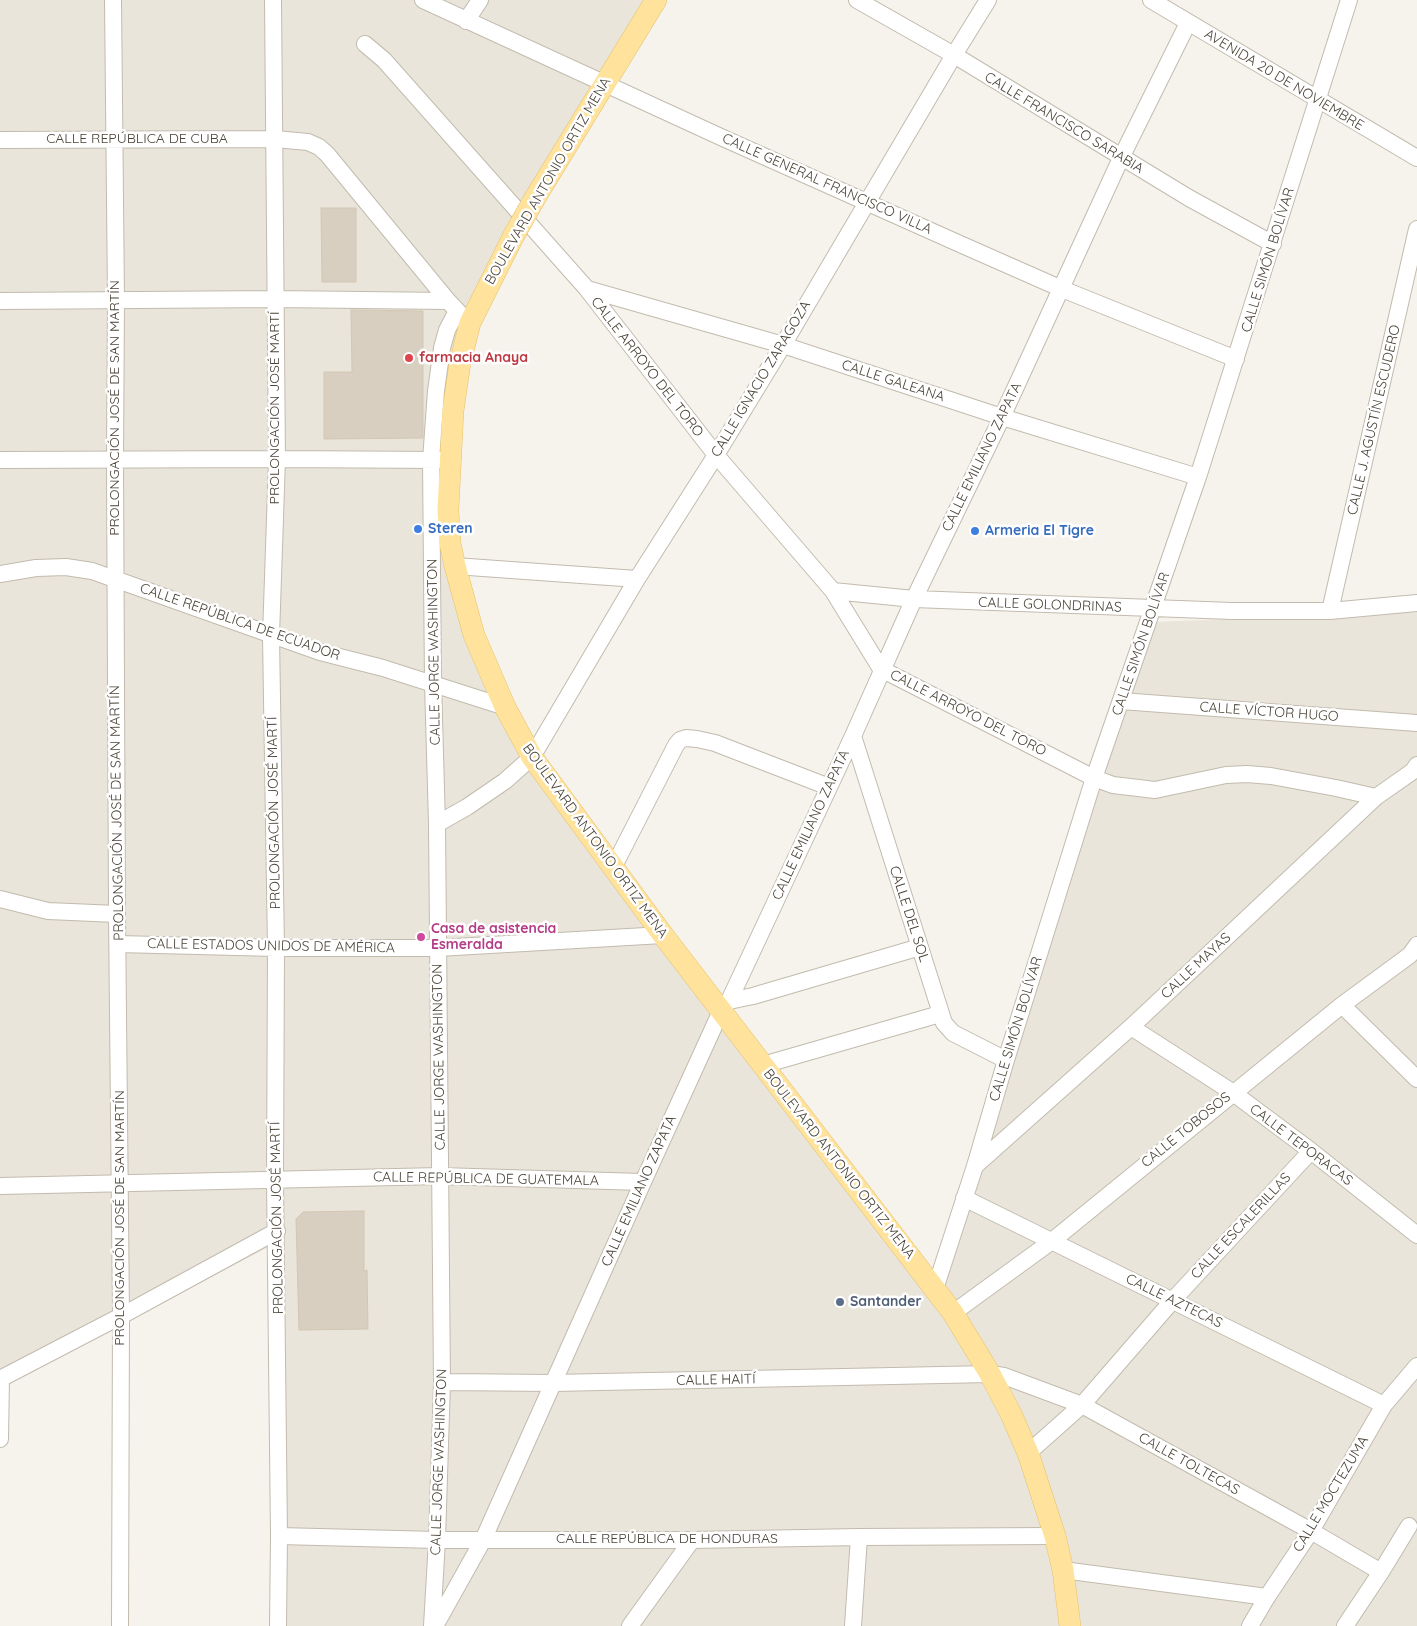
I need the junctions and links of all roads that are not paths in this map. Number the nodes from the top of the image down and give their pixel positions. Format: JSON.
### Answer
{"nodes":[{"id":1,"x":113,"y":0,"type":"edge"},
{"id":2,"x":273,"y":0,"type":"edge"},
{"id":3,"x":423,"y":0,"type":"edge"},
{"id":4,"x":480,"y":0,"type":"edge"},
{"id":5,"x":656,"y":0,"type":"edge"},
{"id":6,"x":857,"y":0,"type":"edge"},
{"id":7,"x":988,"y":0,"type":"edge"},
{"id":8,"x":1151,"y":0,"type":"edge"},
{"id":9,"x":1349,"y":0,"type":"edge"},
{"id":10,"x":466,"y":21,"type":"junction"},
{"id":11,"x":1188,"y":23,"type":"junction"},
{"id":12,"x":365,"y":44,"type":"dead end"},
{"id":13,"x":954,"y":56,"type":"junction"},
{"id":14,"x":603,"y":84,"type":"junction"},
{"id":15,"x":1317,"y":99,"type":"junction"},
{"id":16,"x":275,"y":138,"type":"junction"},
{"id":17,"x":0,"y":140,"type":"edge"},
{"id":18,"x":114,"y":140,"type":"junction"},
{"id":19,"x":1121,"y":158,"type":"junction"},
{"id":20,"x":1417,"y":158,"type":"edge"},
{"id":21,"x":867,"y":201,"type":"junction"},
{"id":22,"x":1417,"y":229,"type":"edge"},
{"id":23,"x":1273,"y":244,"type":"junction"},
{"id":24,"x":587,"y":288,"type":"junction"},
{"id":25,"x":1062,"y":288,"type":"junction"},
{"id":26,"x":116,"y":299,"type":"junction"},
{"id":27,"x":275,"y":299,"type":"junction"},
{"id":28,"x":0,"y":301,"type":"edge"},
{"id":29,"x":458,"y":312,"type":"junction"},
{"id":30,"x":783,"y":345,"type":"junction"},
{"id":31,"x":1236,"y":359,"type":"junction"},
{"id":32,"x":1002,"y":417,"type":"junction"},
{"id":33,"x":716,"y":455,"type":"junction"},
{"id":34,"x":277,"y":458,"type":"junction"},
{"id":35,"x":0,"y":460,"type":"edge"},
{"id":36,"x":115,"y":460,"type":"junction"},
{"id":37,"x":440,"y":460,"type":"junction"},
{"id":38,"x":1198,"y":477,"type":"junction"},
{"id":39,"x":454,"y":566,"type":"junction"},
{"id":40,"x":0,"y":574,"type":"edge"},
{"id":41,"x":637,"y":579,"type":"junction"},
{"id":42,"x":116,"y":580,"type":"junction"},
{"id":43,"x":834,"y":591,"type":"junction"},
{"id":44,"x":914,"y":599,"type":"junction"},
{"id":45,"x":1417,"y":603,"type":"edge"},
{"id":46,"x":1153,"y":609,"type":"junction"},
{"id":47,"x":1330,"y":611,"type":"junction"},
{"id":48,"x":272,"y":636,"type":"junction"},
{"id":49,"x":881,"y":669,"type":"junction"},
{"id":50,"x":434,"y":683,"type":"junction"},
{"id":51,"x":1121,"y":701,"type":"junction"},
{"id":52,"x":505,"y":707,"type":"junction"},
{"id":53,"x":1417,"y":723,"type":"edge"},
{"id":54,"x":853,"y":736,"type":"junction"},
{"id":55,"x":532,"y":757,"type":"junction"},
{"id":56,"x":1416,"y":774,"type":"edge"},
{"id":57,"x":1094,"y":778,"type":"junction"},
{"id":58,"x":829,"y":787,"type":"junction"},
{"id":59,"x":1376,"y":797,"type":"junction"},
{"id":60,"x":438,"y":824,"type":"junction"},
{"id":61,"x":612,"y":868,"type":"junction"},
{"id":62,"x":0,"y":899,"type":"edge"},
{"id":63,"x":117,"y":914,"type":"junction"},
{"id":64,"x":663,"y":935,"type":"junction"},
{"id":65,"x":118,"y":944,"type":"junction"},
{"id":66,"x":920,"y":947,"type":"junction"},
{"id":67,"x":276,"y":948,"type":"junction"},
{"id":68,"x":438,"y":948,"type":"junction"},
{"id":69,"x":1415,"y":953,"type":"edge"},
{"id":70,"x":1342,"y":1005,"type":"junction"},
{"id":71,"x":725,"y":1006,"type":"junction"},
{"id":72,"x":940,"y":1014,"type":"junction"},
{"id":73,"x":1131,"y":1027,"type":"junction"},
{"id":74,"x":1006,"y":1060,"type":"junction"},
{"id":75,"x":763,"y":1065,"type":"junction"},
{"id":76,"x":1417,"y":1079,"type":"edge"},
{"id":77,"x":1232,"y":1092,"type":"junction"},
{"id":78,"x":1310,"y":1151,"type":"junction"},
{"id":79,"x":975,"y":1166,"type":"junction"},
{"id":80,"x":440,"y":1176,"type":"junction"},
{"id":81,"x":276,"y":1180,"type":"junction"},
{"id":82,"x":119,"y":1182,"type":"junction"},
{"id":83,"x":643,"y":1182,"type":"junction"},
{"id":84,"x":0,"y":1186,"type":"edge"},
{"id":85,"x":964,"y":1198,"type":"junction"},
{"id":86,"x":277,"y":1231,"type":"junction"},
{"id":87,"x":1417,"y":1235,"type":"edge"},
{"id":88,"x":1052,"y":1241,"type":"junction"},
{"id":89,"x":935,"y":1289,"type":"junction"},
{"id":90,"x":1173,"y":1300,"type":"junction"},
{"id":91,"x":953,"y":1313,"type":"junction"},
{"id":92,"x":121,"y":1316,"type":"junction"},
{"id":93,"x":1417,"y":1366,"type":"edge"},
{"id":94,"x":990,"y":1374,"type":"junction"},
{"id":95,"x":0,"y":1379,"type":"edge"},
{"id":96,"x":442,"y":1382,"type":"junction"},
{"id":97,"x":554,"y":1383,"type":"junction"},
{"id":98,"x":1082,"y":1405,"type":"junction"},
{"id":99,"x":1384,"y":1406,"type":"junction"},
{"id":100,"x":0,"y":1439,"type":"edge"},
{"id":101,"x":1028,"y":1453,"type":"junction"},
{"id":102,"x":1409,"y":1526,"type":"dead end"},
{"id":103,"x":1310,"y":1531,"type":"junction"},
{"id":104,"x":280,"y":1536,"type":"junction"},
{"id":105,"x":1055,"y":1536,"type":"junction"},
{"id":106,"x":859,"y":1537,"type":"junction"},
{"id":107,"x":437,"y":1540,"type":"junction"},
{"id":108,"x":483,"y":1540,"type":"junction"},
{"id":109,"x":692,"y":1540,"type":"junction"},
{"id":110,"x":1063,"y":1570,"type":"junction"},
{"id":111,"x":1381,"y":1572,"type":"junction"},
{"id":112,"x":1267,"y":1597,"type":"junction"},
{"id":113,"x":120,"y":1626,"type":"edge"},
{"id":114,"x":278,"y":1626,"type":"edge"},
{"id":115,"x":433,"y":1626,"type":"edge"},
{"id":116,"x":630,"y":1626,"type":"edge"},
{"id":117,"x":853,"y":1626,"type":"edge"},
{"id":118,"x":1070,"y":1626,"type":"edge"},
{"id":119,"x":1250,"y":1626,"type":"edge"},
{"id":120,"x":1345,"y":1626,"type":"edge"}],
"edges":[{"from":1,"to":18,"type":"street","name":"PROLONGACIÓN JOSÉ DE SAN MARTÍN"},
{"from":2,"to":16,"type":"street","name":"PROLONGACIÓN JOSÉ MARTÍ"},
{"from":3,"to":10,"type":"street","name":"CALLE GENERAL FRANCISCO VILLA"},
{"from":4,"to":10,"type":"street"},
{"from":5,"to":14,"type":"main road","name":"BOULEVARD ANTONIO ORTIZ MENA"},
{"from":6,"to":13,"type":"street","name":"CALLE FRANCISCO SARABIA"},
{"from":7,"to":13,"type":"street","name":"CALLE IGNACIO ZARAGOZA"},
{"from":8,"to":11,"type":"street","name":"AVENIDA 20 DE NOVIEMBRE"},
{"from":9,"to":15,"type":"street","name":"CALLE SIMÓN BOLÍVAR"},
{"from":10,"to":14,"type":"street","name":"CALLE GENERAL FRANCISCO VILLA"},
{"from":11,"to":15,"type":"street","name":"AVENIDA 20 DE NOVIEMBRE"},
{"from":11,"to":19,"type":"street","name":"CALLE EMILIANO ZAPATA"},
{"from":12,"to":24,"type":"street","name":"CALLE ARROYO DEL TORO"},
{"from":13,"to":19,"type":"street","name":"CALLE FRANCISCO SARABIA"},
{"from":13,"to":21,"type":"street","name":"CALLE IGNACIO ZARAGOZA"},
{"from":14,"to":21,"type":"street","name":"CALLE GENERAL FRANCISCO VILLA"},
{"from":14,"to":29,"type":"main road","name":"BOULEVARD ANTONIO ORTIZ MENA","bridge":true},
{"from":15,"to":20,"type":"street","name":"AVENIDA 20 DE NOVIEMBRE"},
{"from":15,"to":23,"type":"street","name":"CALLE SIMÓN BOLÍVAR"},
{"from":16,"to":18,"type":"street","name":"CALLE REPÚBLICA DE CUBA"},
{"from":16,"to":27,"type":"street","name":"PROLONGACIÓN JOSÉ MARTÍ"},
{"from":16,"to":29,"type":"street","name":"CALLE REPÚBLICA DE CUBA"},
{"from":17,"to":18,"type":"street","name":"CALLE REPÚBLICA DE CUBA"},
{"from":18,"to":26,"type":"street","name":"PROLONGACIÓN JOSÉ DE SAN MARTÍN"},
{"from":19,"to":23,"type":"street","name":"CALLE FRANCISCO SARABIA"},
{"from":19,"to":25,"type":"street","name":"CALLE EMILIANO ZAPATA"},
{"from":21,"to":25,"type":"street","name":"CALLE GENERAL FRANCISCO VILLA"},
{"from":21,"to":30,"type":"street","name":"CALLE IGNACIO ZARAGOZA"},
{"from":22,"to":47,"type":"street","name":"CALLE J. AGUSTÍN ESCUDERO"},
{"from":23,"to":31,"type":"street","name":"CALLE SIMÓN BOLÍVAR"},
{"from":24,"to":30,"type":"street","name":"CALLE GALEANA"},
{"from":24,"to":33,"type":"street","name":"CALLE ARROYO DEL TORO"},
{"from":25,"to":31,"type":"street","name":"CALLE GENERAL FRANCISCO VILLA"},
{"from":25,"to":32,"type":"street","name":"CALLE EMILIANO ZAPATA"},
{"from":26,"to":27,"type":"street"},
{"from":26,"to":28,"type":"street"},
{"from":26,"to":36,"type":"street","name":"PROLONGACIÓN JOSÉ DE SAN MARTÍN"},
{"from":27,"to":29,"type":"street"},
{"from":27,"to":34,"type":"street","name":"PROLONGACIÓN JOSÉ MARTÍ"},
{"from":29,"to":37,"type":"main road","name":"BOULEVARD ANTONIO ORTIZ MENA"},
{"from":30,"to":32,"type":"street","name":"CALLE GALEANA"},
{"from":30,"to":33,"type":"street","name":"CALLE IGNACIO ZARAGOZA"},
{"from":31,"to":38,"type":"street","name":"CALLE SIMÓN BOLÍVAR"},
{"from":32,"to":38,"type":"street","name":"CALLE GALEANA"},
{"from":32,"to":44,"type":"street","name":"CALLE EMILIANO ZAPATA"},
{"from":33,"to":41,"type":"street","name":"CALLE IGNACIO ZARAGOZA"},
{"from":33,"to":43,"type":"street","name":"CALLE ARROYO DEL TORO"},
{"from":34,"to":36,"type":"street"},
{"from":34,"to":37,"type":"street"},
{"from":34,"to":48,"type":"street","name":"PROLONGACIÓN JOSÉ MARTÍ"},
{"from":35,"to":36,"type":"street"},
{"from":36,"to":42,"type":"street","name":"PROLONGACIÓN JOSÉ DE SAN MARTÍN"},
{"from":37,"to":39,"type":"main road","name":"BOULEVARD ANTONIO ORTIZ MENA"},
{"from":37,"to":50,"type":"street","name":"CALLE JORGE WASHINGTON"},
{"from":38,"to":46,"type":"street","name":"CALLE SIMÓN BOLÍVAR"},
{"from":39,"to":41,"type":"street"},
{"from":39,"to":52,"type":"main road","name":"BOULEVARD ANTONIO ORTIZ MENA"},
{"from":40,"to":42,"type":"street","name":"CALLE REPÚBLICA DE ECUADOR"},
{"from":41,"to":55,"type":"street","name":"CALLE IGNACIO ZARAGOZA"},
{"from":42,"to":48,"type":"street","name":"CALLE REPÚBLICA DE ECUADOR"},
{"from":42,"to":63,"type":"street","name":"PROLONGACIÓN JOSÉ DE SAN MARTÍN"},
{"from":43,"to":44,"type":"street","name":"CALLE GOLONDRINAS"},
{"from":43,"to":49,"type":"street","name":"CALLE ARROYO DEL TORO"},
{"from":44,"to":46,"type":"street","name":"CALLE GOLONDRINAS"},
{"from":44,"to":49,"type":"street","name":"CALLE EMILIANO ZAPATA"},
{"from":45,"to":47,"type":"street","name":"CALLE GOLONDRINAS"},
{"from":46,"to":47,"type":"street","name":"CALLE GOLONDRINAS"},
{"from":46,"to":51,"type":"street","name":"CALLE SIMÓN BOLÍVAR"},
{"from":48,"to":50,"type":"street","name":"CALLE REPÚBLICA DE ECUADOR"},
{"from":48,"to":67,"type":"street","name":"PROLONGACIÓN JOSÉ MARTÍ"},
{"from":49,"to":54,"type":"street","name":"CALLE EMILIANO ZAPATA"},
{"from":49,"to":57,"type":"street","name":"CALLE ARROYO DEL TORO"},
{"from":50,"to":52,"type":"street","name":"CALLE REPÚBLICA DE ECUADOR"},
{"from":50,"to":60,"type":"street","name":"CALLE JORGE WASHINGTON"},
{"from":51,"to":53,"type":"street","name":"CALLE VÍCTOR HUGO"},
{"from":51,"to":57,"type":"street","name":"CALLE SIMÓN BOLÍVAR"},
{"from":52,"to":55,"type":"main road","name":"BOULEVARD ANTONIO ORTIZ MENA"},
{"from":54,"to":58,"type":"street","name":"CALLE EMILIANO ZAPATA"},
{"from":54,"to":66,"type":"street","name":"CALLE DEL SOL"},
{"from":55,"to":60,"type":"street","name":"CALLE IGNACIO ZARAGOZA"},
{"from":55,"to":61,"type":"main road","name":"BOULEVARD ANTONIO ORTIZ MENA"},
{"from":56,"to":59,"type":"street","name":"CALLE MAYAS"},
{"from":57,"to":59,"type":"street","name":"CALLE ARROYO DEL TORO"},
{"from":57,"to":74,"type":"street","name":"CALLE SIMÓN BOLÍVAR"},
{"from":58,"to":61,"type":"street"},
{"from":58,"to":71,"type":"street","name":"CALLE EMILIANO ZAPATA"},
{"from":59,"to":73,"type":"street","name":"CALLE MAYAS"},
{"from":60,"to":68,"type":"street","name":"CALLE JORGE WASHINGTON"},
{"from":61,"to":64,"type":"main road","name":"BOULEVARD ANTONIO ORTIZ MENA"},
{"from":62,"to":63,"type":"street"},
{"from":63,"to":65,"type":"street","name":"PROLONGACIÓN JOSÉ DE SAN MARTÍN"},
{"from":64,"to":68,"type":"street","name":"CALLE ESTADOS UNIDOS DE AMÉRICA"},
{"from":64,"to":71,"type":"main road","name":"BOULEVARD ANTONIO ORTIZ MENA"},
{"from":65,"to":67,"type":"street","name":"CALLE ESTADOS UNIDOS DE AMÉRICA"},
{"from":65,"to":82,"type":"street","name":"PROLONGACIÓN JOSÉ DE SAN MARTÍN"},
{"from":66,"to":71,"type":"street"},
{"from":66,"to":72,"type":"street","name":"CALLE DEL SOL"},
{"from":67,"to":68,"type":"street","name":"CALLE ESTADOS UNIDOS DE AMÉRICA"},
{"from":67,"to":81,"type":"street","name":"PROLONGACIÓN JOSÉ MARTÍ"},
{"from":68,"to":80,"type":"street","name":"CALLE JORGE WASHINGTON"},
{"from":69,"to":70,"type":"street","name":"CALLE TOBOSOS"},
{"from":70,"to":76,"type":"street"},
{"from":70,"to":77,"type":"street","name":"CALLE TOBOSOS"},
{"from":71,"to":75,"type":"main road","name":"BOULEVARD ANTONIO ORTIZ MENA"},
{"from":71,"to":83,"type":"street","name":"CALLE EMILIANO ZAPATA"},
{"from":72,"to":74,"type":"street","name":"CALLE DEL SOL"},
{"from":72,"to":75,"type":"street"},
{"from":73,"to":77,"type":"street","name":"CALLE TEPORACAS"},
{"from":73,"to":79,"type":"street","name":"CALLE MAYAS"},
{"from":74,"to":79,"type":"street","name":"CALLE SIMÓN BOLÍVAR"},
{"from":75,"to":89,"type":"main road","name":"BOULEVARD ANTONIO ORTIZ MENA"},
{"from":77,"to":78,"type":"street","name":"CALLE TEPORACAS"},
{"from":77,"to":88,"type":"street","name":"CALLE TOBOSOS"},
{"from":78,"to":87,"type":"street","name":"CALLE TEPORACAS"},
{"from":78,"to":90,"type":"street","name":"CALLE ESCALERILLAS"},
{"from":79,"to":85,"type":"street","name":"CALLE SIMÓN BOLÍVAR"},
{"from":80,"to":81,"type":"street","name":"CALLE REPÚBLICA DE GUATEMALA"},
{"from":80,"to":83,"type":"street","name":"CALLE REPÚBLICA DE GUATEMALA"},
{"from":80,"to":96,"type":"street","name":"CALLE JORGE WASHINGTON"},
{"from":81,"to":82,"type":"street","name":"CALLE REPÚBLICA DE GUATEMALA"},
{"from":81,"to":86,"type":"street","name":"PROLONGACIÓN JOSÉ MARTÍ"},
{"from":82,"to":84,"type":"street","name":"CALLE REPÚBLICA DE GUATEMALA"},
{"from":82,"to":92,"type":"street","name":"PROLONGACIÓN JOSÉ DE SAN MARTÍN"},
{"from":83,"to":97,"type":"street","name":"CALLE EMILIANO ZAPATA"},
{"from":85,"to":88,"type":"street","name":"CALLE AZTECAS"},
{"from":85,"to":89,"type":"street","name":"CALLE SIMÓN BOLÍVAR"},
{"from":86,"to":92,"type":"street"},
{"from":86,"to":104,"type":"street","name":"PROLONGACIÓN JOSÉ MARTÍ"},
{"from":88,"to":90,"type":"street","name":"CALLE AZTECAS"},
{"from":88,"to":91,"type":"street","name":"CALLE TOBOSOS"},
{"from":89,"to":91,"type":"main road","name":"BOULEVARD ANTONIO ORTIZ MENA"},
{"from":90,"to":98,"type":"street","name":"CALLE ESCALERILLAS"},
{"from":90,"to":99,"type":"street","name":"CALLE AZTECAS"},
{"from":91,"to":94,"type":"main road","name":"BOULEVARD ANTONIO ORTIZ MENA"},
{"from":92,"to":95,"type":"street"},
{"from":92,"to":113,"type":"street","name":"PROLONGACIÓN JOSÉ DE SAN MARTÍN"},
{"from":93,"to":99,"type":"street","name":"CALLE MOCTEZUMA"},
{"from":94,"to":97,"type":"street","name":"CALLE HAITÍ"},
{"from":94,"to":98,"type":"street","name":"CALLE TOLTECAS"},
{"from":94,"to":101,"type":"main road","name":"BOULEVARD ANTONIO ORTIZ MENA"},
{"from":95,"to":100,"type":"street"},
{"from":96,"to":97,"type":"street","name":"CALLE HAITÍ"},
{"from":96,"to":107,"type":"street","name":"CALLE JORGE WASHINGTON"},
{"from":97,"to":108,"type":"street","name":"CALLE EMILIANO ZAPATA"},
{"from":98,"to":101,"type":"street","name":"CALLE ESCALERILLAS"},
{"from":98,"to":103,"type":"street","name":"CALLE TOLTECAS"},
{"from":99,"to":103,"type":"street","name":"CALLE MOCTEZUMA"},
{"from":101,"to":105,"type":"main road","name":"BOULEVARD ANTONIO ORTIZ MENA"},
{"from":102,"to":111,"type":"street"},
{"from":103,"to":111,"type":"street","name":"CALLE TOLTECAS"},
{"from":103,"to":112,"type":"street","name":"CALLE MOCTEZUMA"},
{"from":104,"to":107,"type":"street","name":"CALLE REPÚBLICA DE HONDURAS"},
{"from":104,"to":114,"type":"street","name":"PROLONGACIÓN JOSÉ MARTÍ"},
{"from":105,"to":106,"type":"street","name":"CALLE REPÚBLICA DE HONDURAS"},
{"from":105,"to":110,"type":"main road","name":"BOULEVARD ANTONIO ORTIZ MENA"},
{"from":106,"to":109,"type":"street","name":"CALLE REPÚBLICA DE HONDURAS"},
{"from":106,"to":117,"type":"street"},
{"from":107,"to":108,"type":"street","name":"CALLE REPÚBLICA DE HONDURAS"},
{"from":107,"to":115,"type":"street","name":"CALLE JORGE WASHINGTON"},
{"from":108,"to":109,"type":"street","name":"CALLE REPÚBLICA DE HONDURAS"},
{"from":108,"to":115,"type":"street","name":"CALLE EMILIANO ZAPATA"},
{"from":109,"to":116,"type":"street"},
{"from":110,"to":112,"type":"street"},
{"from":110,"to":118,"type":"main road","name":"BOULEVARD ANTONIO ORTIZ MENA"},
{"from":111,"to":120,"type":"street"},
{"from":112,"to":119,"type":"street","name":"CALLE MOCTEZUMA"}]}
